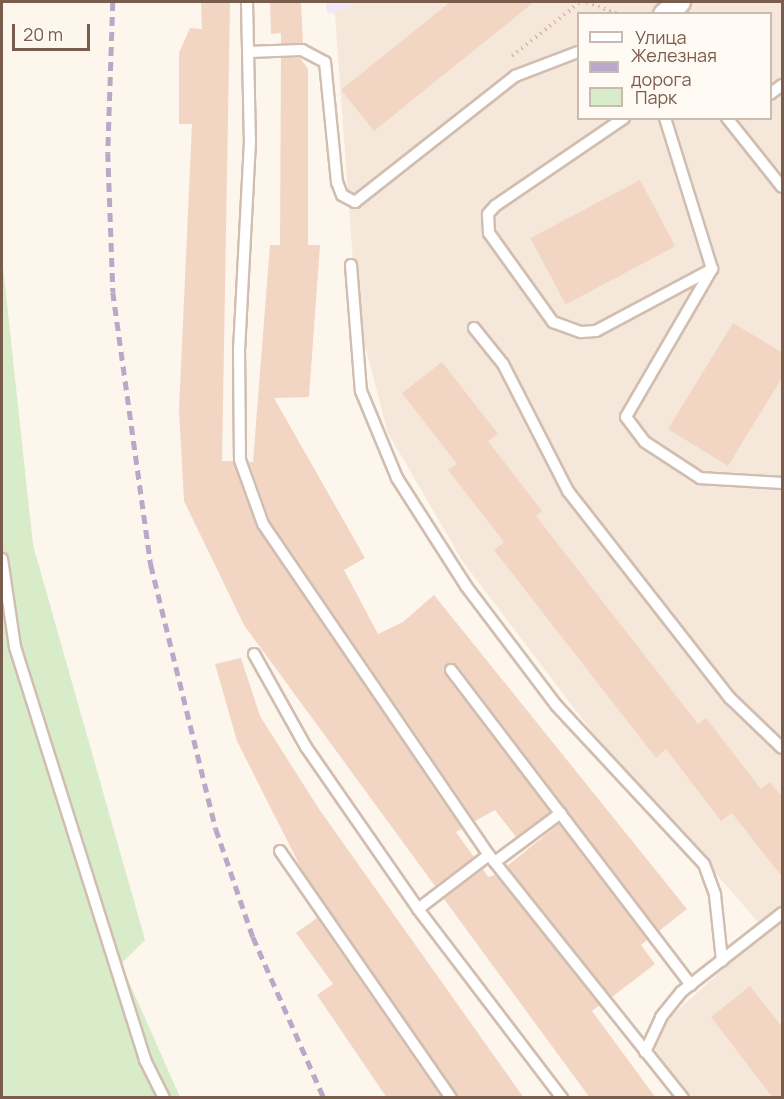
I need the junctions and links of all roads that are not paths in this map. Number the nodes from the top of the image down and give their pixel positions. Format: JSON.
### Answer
{"nodes":[{"id":1,"x":248,"y":2,"type":"edge"},
{"id":2,"x":679,"y":2,"type":"edge"},
{"id":3,"x":666,"y":12,"type":"edge"},
{"id":4,"x":248,"y":52,"type":"junction"},
{"id":5,"x":577,"y":53,"type":"edge"},
{"id":6,"x":621,"y":120,"type":"edge"},
{"id":7,"x":666,"y":120,"type":"edge"},
{"id":8,"x":729,"y":120,"type":"edge"},
{"id":9,"x":783,"y":187,"type":"edge"},
{"id":10,"x":351,"y":265,"type":"dead end"},
{"id":11,"x":712,"y":269,"type":"junction"},
{"id":12,"x":474,"y":328,"type":"dead end"},
{"id":13,"x":783,"y":483,"type":"edge"},
{"id":14,"x":2,"y":559,"type":"edge"},
{"id":15,"x":254,"y":654,"type":"dead end"},
{"id":16,"x":451,"y":670,"type":"dead end"},
{"id":17,"x":783,"y":747,"type":"edge"},
{"id":18,"x":561,"y":813,"type":"junction"},
{"id":19,"x":280,"y":851,"type":"dead end"},
{"id":20,"x":492,"y":858,"type":"junction"},
{"id":21,"x":418,"y":909,"type":"junction"},
{"id":22,"x":783,"y":913,"type":"edge"},
{"id":23,"x":722,"y":961,"type":"junction"},
{"id":24,"x":691,"y":985,"type":"junction"},
{"id":25,"x":645,"y":1052,"type":"junction"},
{"id":26,"x":164,"y":1098,"type":"edge"},
{"id":27,"x":451,"y":1098,"type":"edge"},
{"id":28,"x":562,"y":1098,"type":"edge"},
{"id":29,"x":683,"y":1098,"type":"edge"}],
"edges":[{"from":1,"to":4,"type":"lane"},
{"from":2,"to":3,"type":"street"},
{"from":4,"to":5,"type":"lane"},
{"from":4,"to":20,"type":"lane"},
{"from":6,"to":11,"type":"lane"},
{"from":7,"to":11,"type":"lane"},
{"from":8,"to":9,"type":"lane"},
{"from":10,"to":23,"type":"lane"},
{"from":11,"to":13,"type":"lane"},
{"from":12,"to":17,"type":"lane"},
{"from":14,"to":26,"type":"lane"},
{"from":15,"to":21,"type":"lane"},
{"from":16,"to":18,"type":"lane"},
{"from":18,"to":20,"type":"lane"},
{"from":18,"to":24,"type":"lane"},
{"from":19,"to":27,"type":"lane"},
{"from":20,"to":21,"type":"lane"},
{"from":20,"to":25,"type":"lane"},
{"from":21,"to":28,"type":"lane"},
{"from":22,"to":23,"type":"lane"},
{"from":23,"to":24,"type":"lane"},
{"from":24,"to":25,"type":"lane"},
{"from":25,"to":29,"type":"lane"}]}
